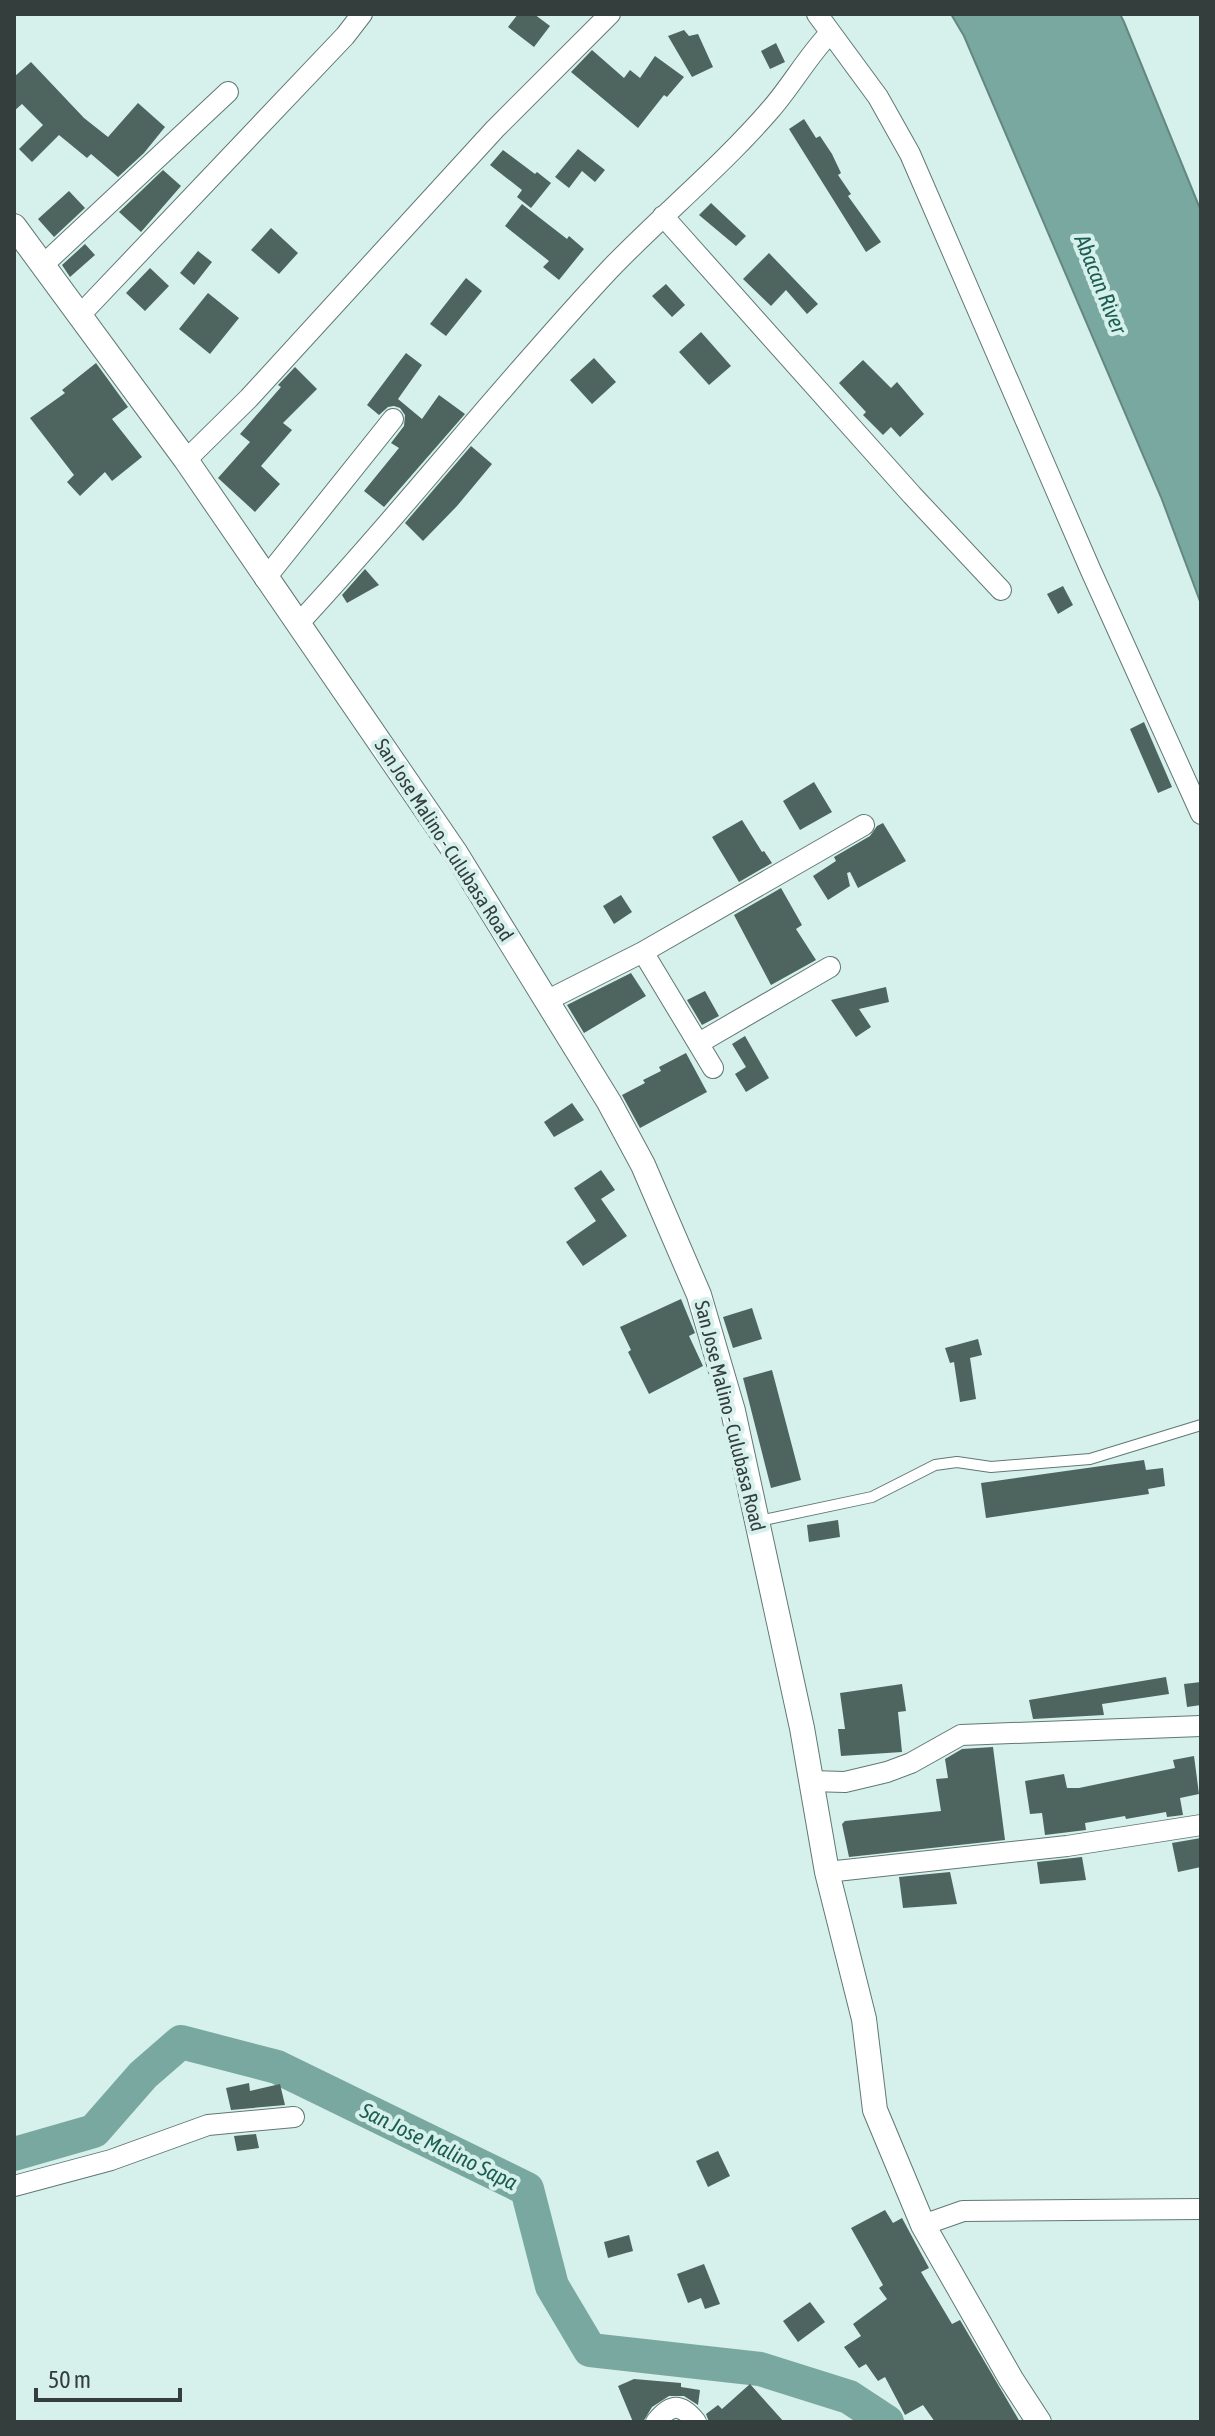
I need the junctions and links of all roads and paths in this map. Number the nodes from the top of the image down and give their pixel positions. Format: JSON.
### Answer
{"nodes":[{"id":1,"x":362,"y":14,"type":"edge"},
{"id":2,"x":610,"y":14,"type":"edge"},
{"id":3,"x":817,"y":14,"type":"edge"},
{"id":4,"x":830,"y":33,"type":"junction"},
{"id":5,"x":228,"y":92,"type":"dead end"},
{"id":6,"x":663,"y":216,"type":"junction"},
{"id":7,"x":14,"y":226,"type":"edge"},
{"id":8,"x":43,"y":265,"type":"junction"},
{"id":9,"x":81,"y":314,"type":"junction"},
{"id":10,"x":393,"y":419,"type":"dead end"},
{"id":11,"x":186,"y":460,"type":"junction"},
{"id":12,"x":265,"y":579,"type":"junction"},
{"id":13,"x":1001,"y":590,"type":"dead end"},
{"id":14,"x":299,"y":623,"type":"junction"},
{"id":15,"x":1201,"y":814,"type":"edge"},
{"id":16,"x":864,"y":825,"type":"dead end"},
{"id":17,"x":643,"y":952,"type":"junction"},
{"id":18,"x":830,"y":967,"type":"dead end"},
{"id":19,"x":546,"y":1001,"type":"junction"},
{"id":20,"x":699,"y":1043,"type":"junction"},
{"id":21,"x":713,"y":1068,"type":"dead end"},
{"id":22,"x":1201,"y":1425,"type":"edge"},
{"id":23,"x":757,"y":1522,"type":"junction"},
{"id":24,"x":1201,"y":1726,"type":"edge"},
{"id":25,"x":810,"y":1781,"type":"junction"},
{"id":26,"x":1201,"y":1825,"type":"edge"},
{"id":27,"x":827,"y":1872,"type":"junction"},
{"id":28,"x":294,"y":2117,"type":"dead end"},
{"id":29,"x":14,"y":2186,"type":"edge"},
{"id":30,"x":1201,"y":2209,"type":"edge"},
{"id":31,"x":923,"y":2225,"type":"junction"},
{"id":32,"x":656,"y":2422,"type":"edge"},
{"id":33,"x":696,"y":2422,"type":"edge"},
{"id":34,"x":1039,"y":2422,"type":"edge"}],
"edges":[{"from":1,"to":9,"type":"street"},
{"from":2,"to":11,"type":"street"},
{"from":3,"to":4,"type":"street"},
{"from":4,"to":6,"type":"street"},
{"from":4,"to":15,"type":"street"},
{"from":5,"to":8,"type":"street"},
{"from":6,"to":13,"type":"street"},
{"from":6,"to":14,"type":"street"},
{"from":7,"to":8,"type":"street","name":"San Jose Malino - Culubasa Road"},
{"from":8,"to":9,"type":"street","name":"San Jose Malino - Culubasa Road"},
{"from":9,"to":11,"type":"street","name":"San Jose Malino - Culubasa Road"},
{"from":10,"to":12,"type":"street"},
{"from":11,"to":12,"type":"street","name":"San Jose Malino - Culubasa Road"},
{"from":12,"to":14,"type":"street","name":"San Jose Malino - Culubasa Road"},
{"from":14,"to":19,"type":"street","name":"San Jose Malino - Culubasa Road"},
{"from":16,"to":17,"type":"street"},
{"from":17,"to":19,"type":"street"},
{"from":17,"to":20,"type":"street"},
{"from":18,"to":20,"type":"street"},
{"from":19,"to":23,"type":"street","name":"San Jose Malino - Culubasa Road"},
{"from":20,"to":21,"type":"street"},
{"from":22,"to":23,"type":"lane"},
{"from":23,"to":25,"type":"street","name":"San Jose Malino - Culubasa Road"},
{"from":24,"to":25,"type":"street"},
{"from":25,"to":27,"type":"street","name":"San Jose Malino - Culubasa Road"},
{"from":26,"to":27,"type":"street"},
{"from":27,"to":31,"type":"street","name":"San Jose Malino - Culubasa Road"},
{"from":28,"to":29,"type":"street"},
{"from":30,"to":31,"type":"street"},
{"from":31,"to":34,"type":"street","name":"San Jose Malino - Culubasa Road"},
{"from":32,"to":33,"type":"street"}]}
